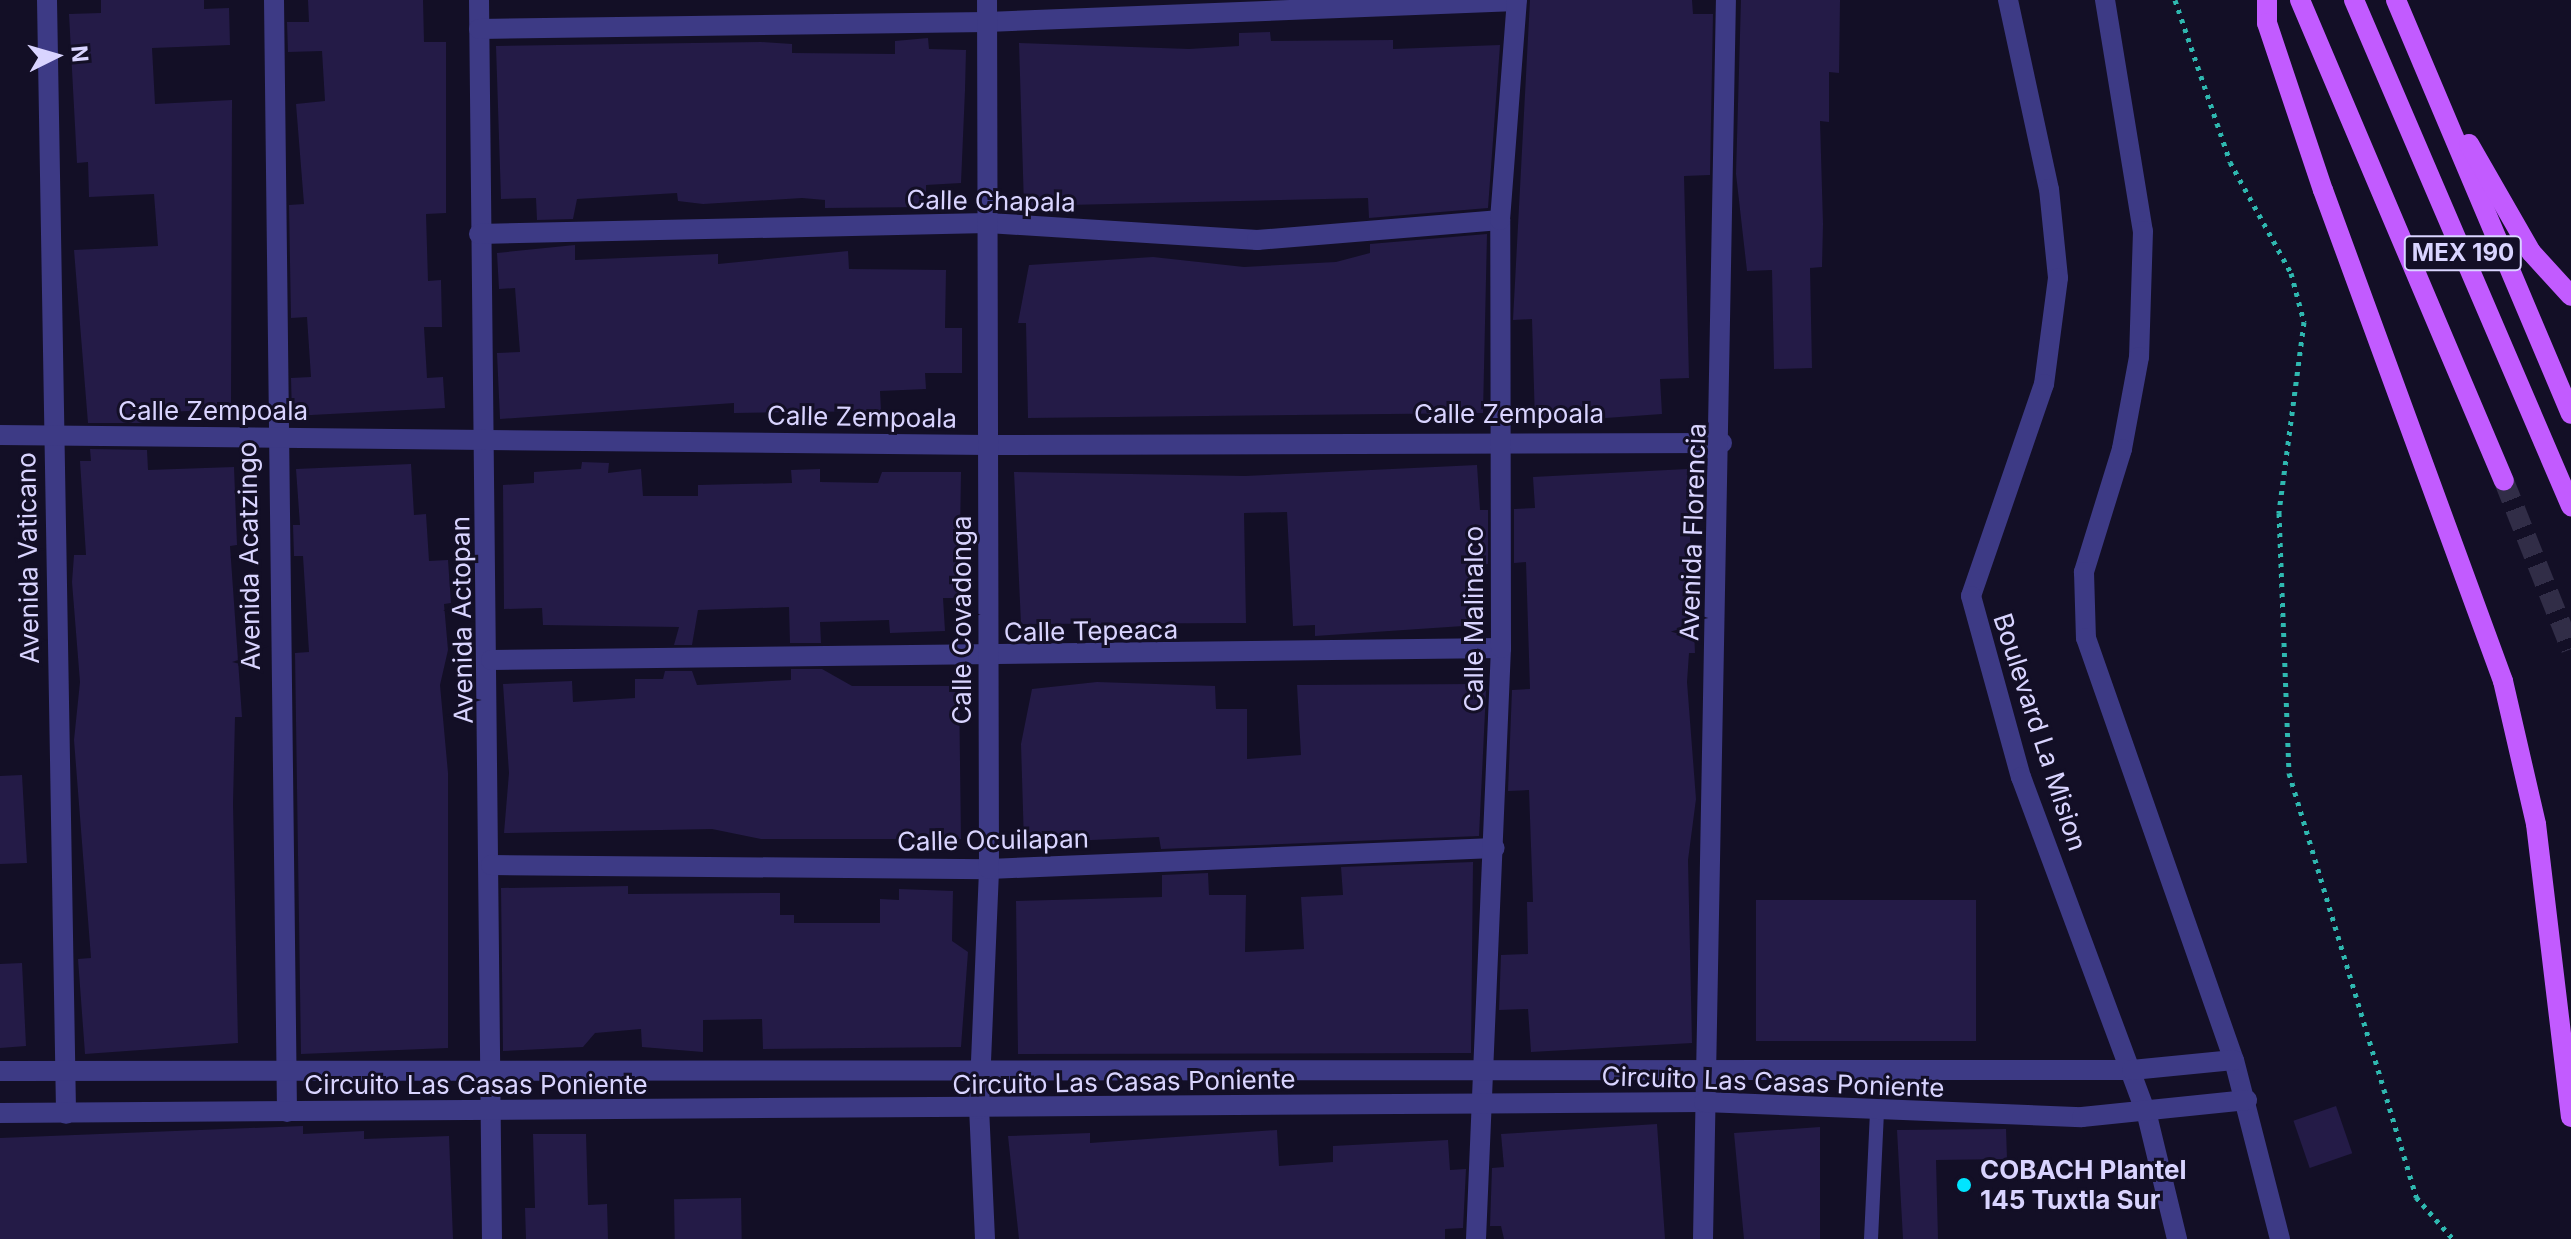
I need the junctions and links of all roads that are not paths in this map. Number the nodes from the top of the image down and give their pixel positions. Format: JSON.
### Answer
{"nodes":[{"id":1,"x":47,"y":0,"type":"edge"},
{"id":2,"x":274,"y":0,"type":"edge"},
{"id":3,"x":479,"y":0,"type":"edge"},
{"id":4,"x":987,"y":0,"type":"edge"},
{"id":5,"x":1517,"y":0,"type":"edge"},
{"id":6,"x":1726,"y":0,"type":"edge"},
{"id":7,"x":2008,"y":0,"type":"edge"},
{"id":8,"x":2105,"y":0,"type":"edge"},
{"id":9,"x":2267,"y":0,"type":"edge"},
{"id":10,"x":2300,"y":0,"type":"edge"},
{"id":11,"x":2354,"y":0,"type":"edge"},
{"id":12,"x":2396,"y":0,"type":"edge"},
{"id":13,"x":987,"y":22,"type":"junction"},
{"id":14,"x":479,"y":29,"type":"junction"},
{"id":15,"x":2427,"y":72,"type":"junction"},
{"id":16,"x":1500,"y":220,"type":"junction"},
{"id":17,"x":988,"y":223,"type":"junction"},
{"id":18,"x":479,"y":234,"type":"junction"},
{"id":19,"x":2571,"y":296,"type":"edge"},
{"id":20,"x":2571,"y":414,"type":"edge"},
{"id":21,"x":0,"y":435,"type":"edge"},
{"id":22,"x":51,"y":435,"type":"junction"},
{"id":23,"x":483,"y":436,"type":"junction"},
{"id":24,"x":274,"y":438,"type":"junction"},
{"id":25,"x":1500,"y":438,"type":"junction"},
{"id":26,"x":1722,"y":443,"type":"junction"},
{"id":27,"x":988,"y":445,"type":"junction"},
{"id":28,"x":2504,"y":481,"type":"tunnel mouth"},
{"id":29,"x":2571,"y":506,"type":"edge"},
{"id":30,"x":1501,"y":648,"type":"junction"},
{"id":31,"x":989,"y":659,"type":"junction"},
{"id":32,"x":491,"y":660,"type":"junction"},
{"id":33,"x":1495,"y":848,"type":"junction"},
{"id":34,"x":491,"y":865,"type":"junction"},
{"id":35,"x":989,"y":869,"type":"junction"},
{"id":36,"x":2234,"y":1060,"type":"junction"},
{"id":37,"x":1704,"y":1065,"type":"junction"},
{"id":38,"x":1486,"y":1067,"type":"junction"},
{"id":39,"x":485,"y":1068,"type":"junction"},
{"id":40,"x":980,"y":1069,"type":"junction"},
{"id":41,"x":2132,"y":1070,"type":"junction"},
{"id":42,"x":0,"y":1071,"type":"edge"},
{"id":43,"x":283,"y":1071,"type":"junction"},
{"id":44,"x":65,"y":1072,"type":"junction"},
{"id":45,"x":2247,"y":1100,"type":"junction"},
{"id":46,"x":1704,"y":1102,"type":"junction"},
{"id":47,"x":1485,"y":1103,"type":"junction"},
{"id":48,"x":979,"y":1109,"type":"junction"},
{"id":49,"x":488,"y":1111,"type":"junction"},
{"id":50,"x":1877,"y":1111,"type":"junction"},
{"id":51,"x":287,"y":1112,"type":"junction"},
{"id":52,"x":0,"y":1113,"type":"edge"},
{"id":53,"x":66,"y":1114,"type":"junction"},
{"id":54,"x":2147,"y":1115,"type":"junction"},
{"id":55,"x":2571,"y":1117,"type":"edge"},
{"id":56,"x":492,"y":1239,"type":"edge"},
{"id":57,"x":985,"y":1239,"type":"edge"},
{"id":58,"x":1476,"y":1239,"type":"edge"},
{"id":59,"x":1703,"y":1239,"type":"edge"},
{"id":60,"x":1871,"y":1239,"type":"edge"},
{"id":61,"x":2177,"y":1239,"type":"edge"},
{"id":62,"x":2280,"y":1239,"type":"edge"}],
"edges":[{"from":1,"to":22,"type":"street","name":"Avenida Vaticano"},
{"from":2,"to":24,"type":"street","name":"Avenida Acatzingo"},
{"from":3,"to":14,"type":"street","name":"Avenida Actopan"},
{"from":4,"to":13,"type":"street","name":"Calle Covadonga"},
{"from":5,"to":13,"type":"street"},
{"from":5,"to":16,"type":"street","name":"Calle Malinalco"},
{"from":6,"to":26,"type":"street","name":"Avenida Florencia"},
{"from":7,"to":41,"type":"street","name":"Boulevard La Mision"},
{"from":8,"to":36,"type":"street"},
{"from":9,"to":55,"type":"main road"},
{"from":10,"to":28,"type":"main road"},
{"from":11,"to":29,"type":"main road","number":"MEX 190"},
{"from":12,"to":15,"type":"main road"},
{"from":13,"to":14,"type":"street"},
{"from":13,"to":17,"type":"street","name":"Calle Covadonga"},
{"from":14,"to":18,"type":"street","name":"Avenida Actopan"},
{"from":15,"to":19,"type":"main road"},
{"from":15,"to":20,"type":"main road"},
{"from":16,"to":17,"type":"street","name":"Calle Chapala"},
{"from":16,"to":25,"type":"street","name":"Calle Malinalco"},
{"from":17,"to":18,"type":"street","name":"Calle Chapala"},
{"from":17,"to":27,"type":"street","name":"Calle Covadonga"},
{"from":18,"to":23,"type":"street","name":"Avenida Actopan"},
{"from":21,"to":22,"type":"street","name":"Calle Zempoala"},
{"from":22,"to":24,"type":"street","name":"Calle Zempoala"},
{"from":22,"to":44,"type":"street","name":"Avenida Vaticano"},
{"from":23,"to":24,"type":"street","name":"Calle Zempoala"},
{"from":23,"to":27,"type":"street","name":"Calle Zempoala"},
{"from":23,"to":32,"type":"street","name":"Avenida Actopan"},
{"from":24,"to":43,"type":"street","name":"Avenida Acatzingo"},
{"from":25,"to":26,"type":"street","name":"Calle Zempoala"},
{"from":25,"to":27,"type":"street","name":"Calle Zempoala"},
{"from":25,"to":30,"type":"street","name":"Calle Malinalco"},
{"from":26,"to":37,"type":"street","name":"Avenida Florencia"},
{"from":27,"to":31,"type":"street","name":"Calle Covadonga"},
{"from":30,"to":31,"type":"street","name":"Calle Tepeaca"},
{"from":30,"to":33,"type":"street","name":"Calle Malinalco"},
{"from":31,"to":32,"type":"street","name":"Calle Tepeaca"},
{"from":31,"to":35,"type":"street","name":"Calle Covadonga"},
{"from":32,"to":34,"type":"street","name":"Avenida Actopan"},
{"from":33,"to":35,"type":"street","name":"Calle Ocuilapan"},
{"from":33,"to":38,"type":"street","name":"Calle Malinalco"},
{"from":34,"to":35,"type":"street","name":"Calle Ocuilapan"},
{"from":34,"to":39,"type":"street","name":"Avenida Actopan"},
{"from":35,"to":40,"type":"street","name":"Calle Covadonga"},
{"from":36,"to":41,"type":"street","name":"Circuito Las Casas Poniente"},
{"from":36,"to":45,"type":"street"},
{"from":37,"to":38,"type":"street","name":"Circuito Las Casas Poniente"},
{"from":37,"to":41,"type":"street","name":"Circuito Las Casas Poniente"},
{"from":37,"to":46,"type":"street","name":"Avenida Florencia"},
{"from":38,"to":40,"type":"street","name":"Circuito Las Casas Poniente"},
{"from":38,"to":47,"type":"street","name":"Calle Malinalco"},
{"from":39,"to":40,"type":"street","name":"Circuito Las Casas Poniente"},
{"from":39,"to":43,"type":"street","name":"Circuito Las Casas Poniente"},
{"from":39,"to":49,"type":"street","name":"Avenida Actopan"},
{"from":40,"to":48,"type":"street","name":"Calle Covadonga"},
{"from":41,"to":54,"type":"street","name":"Boulevard La Mision"},
{"from":42,"to":44,"type":"street","name":"Circuito Las Casas Poniente"},
{"from":43,"to":44,"type":"street","name":"Circuito Las Casas Poniente"},
{"from":43,"to":51,"type":"street","name":"Avenida Acatzingo"},
{"from":44,"to":53,"type":"street","name":"Avenida Vaticano"},
{"from":45,"to":54,"type":"street","name":"Circuito Las Casas Poniente"},
{"from":45,"to":62,"type":"street"},
{"from":46,"to":47,"type":"street","name":"Circuito Las Casas Poniente"},
{"from":46,"to":50,"type":"street","name":"Circuito Las Casas Poniente"},
{"from":46,"to":59,"type":"street","name":"Avenida Florencia"},
{"from":47,"to":48,"type":"street","name":"Circuito Las Casas Poniente"},
{"from":47,"to":58,"type":"street","name":"Calle Malinalco"},
{"from":48,"to":49,"type":"street","name":"Circuito Las Casas Poniente"},
{"from":48,"to":57,"type":"street","name":"Calle Covadonga"},
{"from":49,"to":51,"type":"street","name":"Circuito Las Casas Poniente"},
{"from":49,"to":56,"type":"street","name":"Avenida Actopan"},
{"from":50,"to":54,"type":"street","name":"Circuito Las Casas Poniente"},
{"from":50,"to":60,"type":"lane"},
{"from":51,"to":53,"type":"street","name":"Circuito Las Casas Poniente"},
{"from":52,"to":53,"type":"street","name":"Circuito Las Casas Poniente"},
{"from":54,"to":61,"type":"street","name":"Boulevard La Mision"}]}
